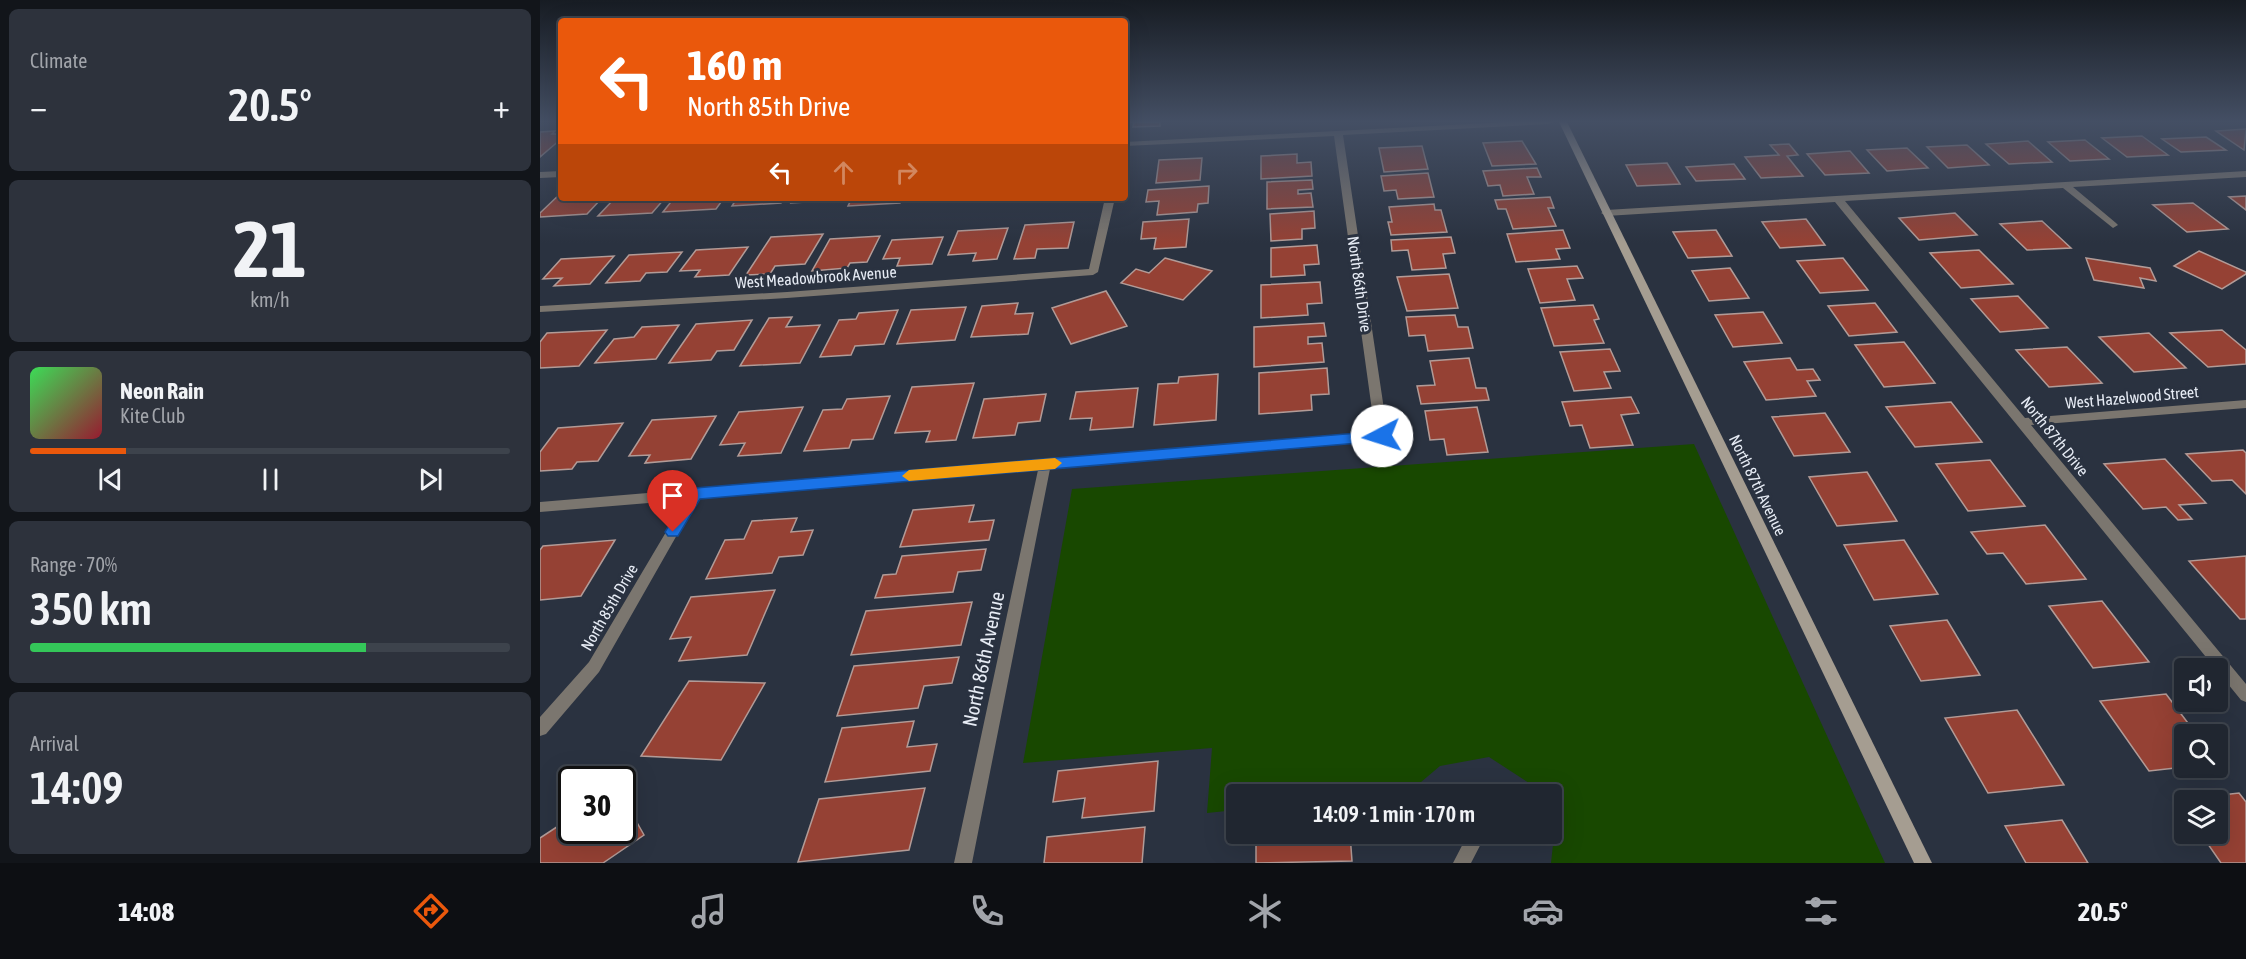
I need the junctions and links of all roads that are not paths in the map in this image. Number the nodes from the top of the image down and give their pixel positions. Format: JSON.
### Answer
{"nodes":[{"id":1,"x":1342,"y":162,"type":"edge"},
{"id":2,"x":1582,"y":162,"type":"edge"},
{"id":3,"x":558,"y":174,"type":"edge"},
{"id":4,"x":2246,"y":174,"type":"edge"},
{"id":5,"x":540,"y":175,"type":"edge"},
{"id":6,"x":2065,"y":185,"type":"junction"},
{"id":7,"x":1838,"y":199,"type":"junction"},
{"id":8,"x":1109,"y":201,"type":"edge"},
{"id":9,"x":1606,"y":213,"type":"junction"},
{"id":10,"x":2113,"y":225,"type":"dead end"},
{"id":11,"x":540,"y":309,"type":"edge"},
{"id":12,"x":2246,"y":404,"type":"edge"},
{"id":13,"x":2021,"y":422,"type":"junction"},
{"id":14,"x":1045,"y":464,"type":"junction"},
{"id":15,"x":695,"y":494,"type":"junction"},
{"id":16,"x":540,"y":507,"type":"edge"},
{"id":17,"x":2244,"y":691,"type":"edge"},
{"id":18,"x":540,"y":729,"type":"edge"},
{"id":19,"x":1472,"y":844,"type":"edge"},
{"id":20,"x":963,"y":863,"type":"edge"},
{"id":21,"x":1462,"y":863,"type":"edge"},
{"id":22,"x":1923,"y":863,"type":"edge"}],
"edges":[{"from":1,"to":14,"type":"street","name":"North 86th Drive"},
{"from":2,"to":9,"type":"street","name":"North 87th Avenue"},
{"from":3,"to":5,"type":"street"},
{"from":4,"to":6,"type":"street"},
{"from":6,"to":7,"type":"street"},
{"from":6,"to":10,"type":"street"},
{"from":7,"to":9,"type":"street"},
{"from":7,"to":13,"type":"street","name":"North 87th Drive"},
{"from":8,"to":11,"type":"street","name":"West Meadowbrook Avenue"},
{"from":9,"to":22,"type":"street","name":"North 87th Avenue"},
{"from":12,"to":13,"type":"street","name":"West Hazelwood Street"},
{"from":13,"to":17,"type":"street","name":"North 87th Drive"},
{"from":14,"to":15,"type":"street"},
{"from":14,"to":20,"type":"street","name":"North 86th Avenue"},
{"from":15,"to":16,"type":"street"},
{"from":15,"to":18,"type":"street","name":"North 85th Drive"},
{"from":19,"to":21,"type":"street"}]}
